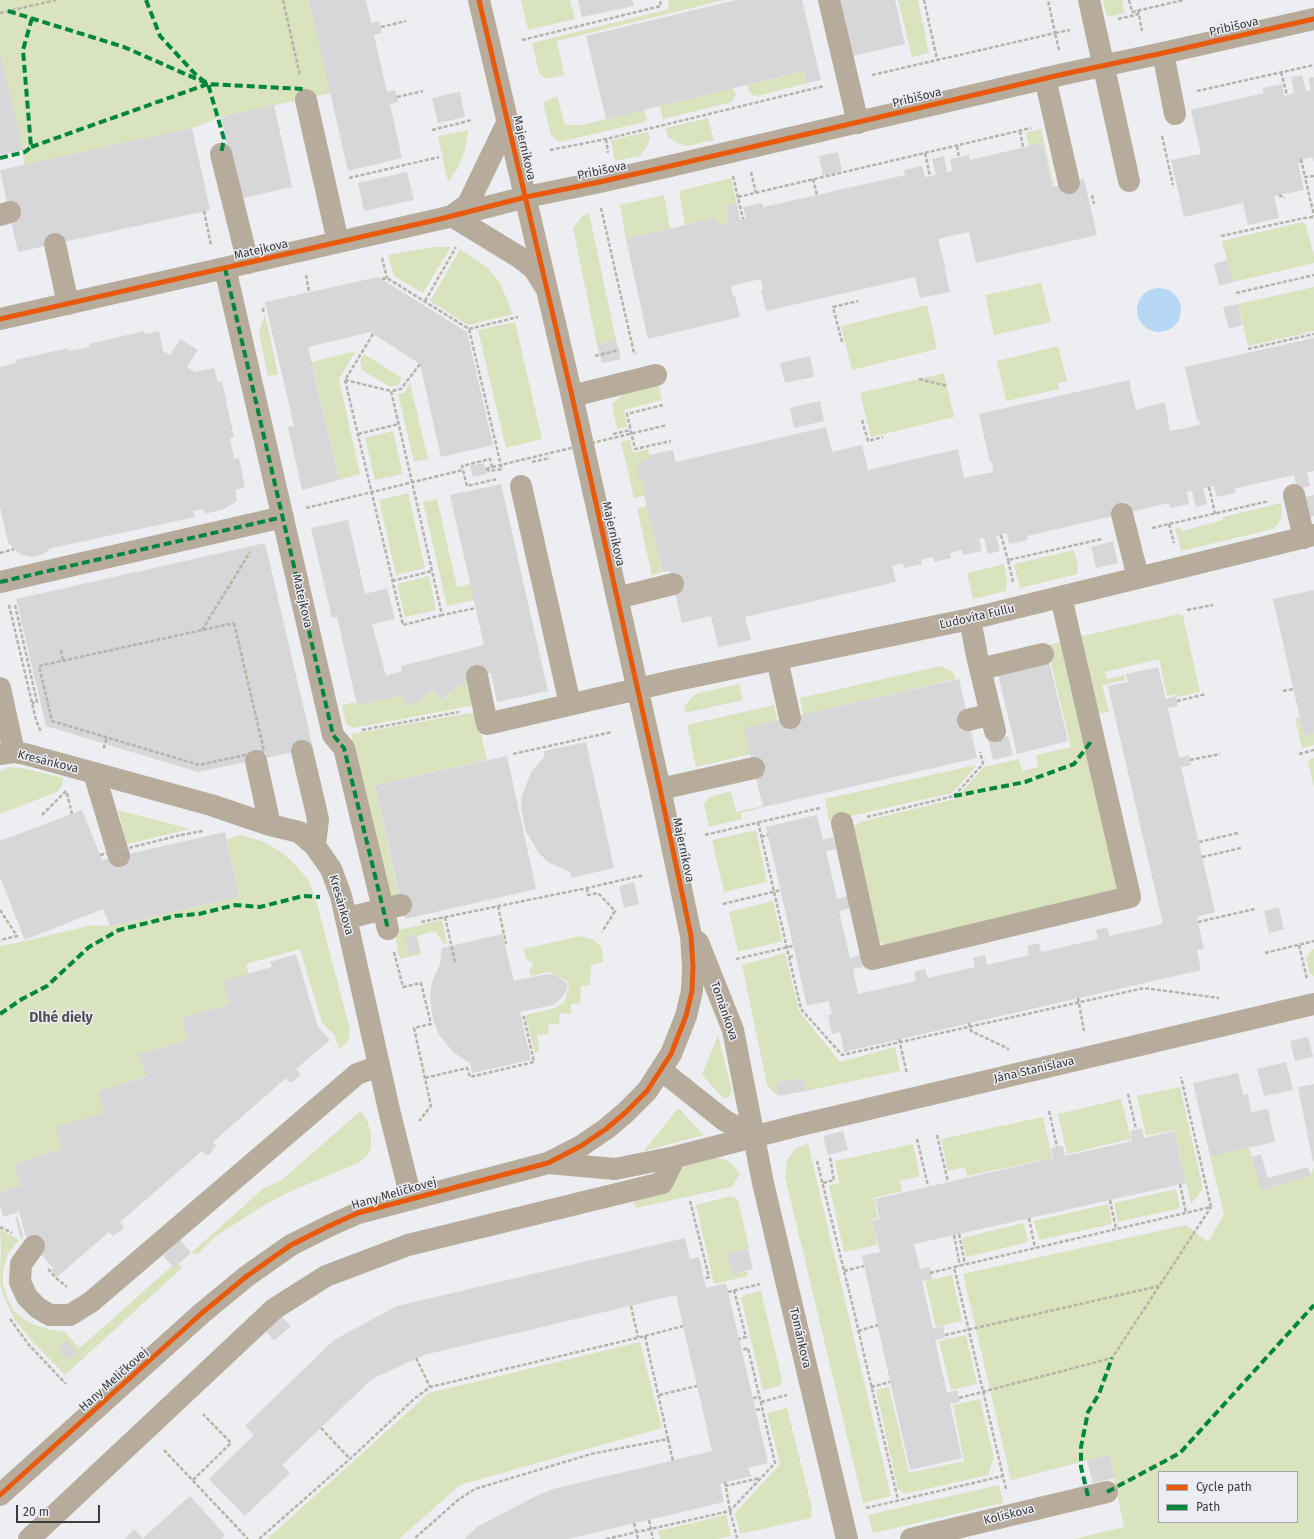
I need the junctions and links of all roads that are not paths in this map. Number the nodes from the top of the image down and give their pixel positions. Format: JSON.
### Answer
{"nodes":[{"id":1,"x":480,"y":0,"type":"edge"},
{"id":2,"x":829,"y":0,"type":"edge"},
{"id":3,"x":1089,"y":0,"type":"edge"},
{"id":4,"x":1314,"y":19,"type":"edge"},
{"id":5,"x":1163,"y":53,"type":"junction"},
{"id":6,"x":1104,"y":65,"type":"junction"},
{"id":7,"x":1045,"y":78,"type":"junction"},
{"id":8,"x":306,"y":100,"type":"road end"},
{"id":9,"x":1175,"y":114,"type":"dead end"},
{"id":10,"x":508,"y":121,"type":"junction"},
{"id":11,"x":858,"y":123,"type":"junction"},
{"id":12,"x":221,"y":154,"type":"dead end"},
{"id":13,"x":1129,"y":181,"type":"dead end"},
{"id":14,"x":1069,"y":183,"type":"dead end"},
{"id":15,"x":526,"y":197,"type":"junction"},
{"id":16,"x":452,"y":216,"type":"junction"},
{"id":17,"x":338,"y":242,"type":"junction"},
{"id":18,"x":56,"y":244,"type":"dead end"},
{"id":19,"x":248,"y":263,"type":"junction"},
{"id":20,"x":225,"y":268,"type":"junction"},
{"id":21,"x":548,"y":291,"type":"junction"},
{"id":22,"x":68,"y":304,"type":"junction"},
{"id":23,"x":0,"y":319,"type":"edge"},
{"id":24,"x":656,"y":375,"type":"dead end"},
{"id":25,"x":572,"y":396,"type":"junction"},
{"id":26,"x":512,"y":482,"type":"road end"},
{"id":27,"x":1294,"y":495,"type":"dead end"},
{"id":28,"x":1122,"y":514,"type":"dead end"},
{"id":29,"x":283,"y":517,"type":"junction"},
{"id":30,"x":1309,"y":537,"type":"edge"},
{"id":31,"x":1138,"y":577,"type":"junction"},
{"id":32,"x":673,"y":584,"type":"dead end"},
{"id":33,"x":4,"y":588,"type":"edge"},
{"id":34,"x":1061,"y":597,"type":"junction"},
{"id":35,"x":617,"y":598,"type":"junction"},
{"id":36,"x":970,"y":619,"type":"junction"},
{"id":37,"x":1043,"y":654,"type":"dead end"},
{"id":38,"x":778,"y":659,"type":"junction"},
{"id":39,"x":980,"y":669,"type":"junction"},
{"id":40,"x":477,"y":676,"type":"dead end"},
{"id":41,"x":0,"y":688,"type":"edge"},
{"id":42,"x":637,"y":689,"type":"junction"},
{"id":43,"x":570,"y":704,"type":"junction"},
{"id":44,"x":790,"y":718,"type":"dead end"},
{"id":45,"x":968,"y":720,"type":"dead end"},
{"id":46,"x":296,"y":752,"type":"dead end"},
{"id":47,"x":7,"y":753,"type":"edge"},
{"id":48,"x":256,"y":761,"type":"dead end"},
{"id":49,"x":754,"y":768,"type":"dead end"},
{"id":50,"x":94,"y":774,"type":"junction"},
{"id":51,"x":660,"y":790,"type":"junction"},
{"id":52,"x":842,"y":823,"type":"road end"},
{"id":53,"x":270,"y":824,"type":"junction"},
{"id":54,"x":307,"y":839,"type":"junction"},
{"id":55,"x":110,"y":855,"type":"road end"},
{"id":56,"x":686,"y":912,"type":"junction"},
{"id":57,"x":346,"y":918,"type":"junction"},
{"id":58,"x":1311,"y":994,"type":"edge"},
{"id":59,"x":379,"y":1066,"type":"junction"},
{"id":60,"x":661,"y":1070,"type":"junction"},
{"id":61,"x":754,"y":1138,"type":"junction"},
{"id":62,"x":675,"y":1158,"type":"junction"},
{"id":63,"x":548,"y":1163,"type":"junction"},
{"id":64,"x":411,"y":1198,"type":"junction"},
{"id":65,"x":34,"y":1246,"type":"dead end"},
{"id":66,"x":1107,"y":1492,"type":"dead end"},
{"id":67,"x":0,"y":1495,"type":"edge"},
{"id":68,"x":29,"y":1539,"type":"edge"},
{"id":69,"x":847,"y":1539,"type":"edge"},
{"id":70,"x":912,"y":1539,"type":"edge"}],
"edges":[{"from":1,"to":10,"type":"street","name":"Majerníkova"},
{"from":2,"to":11,"type":"street"},
{"from":3,"to":6,"type":"street"},
{"from":4,"to":5,"type":"street","name":"Pribišova"},
{"from":5,"to":6,"type":"street","name":"Pribišova"},
{"from":5,"to":9,"type":"street"},
{"from":6,"to":7,"type":"street","name":"Pribišova"},
{"from":6,"to":13,"type":"street"},
{"from":7,"to":11,"type":"street","name":"Pribišova"},
{"from":7,"to":14,"type":"street"},
{"from":8,"to":17,"type":"street"},
{"from":10,"to":15,"type":"street","name":"Majerníkova"},
{"from":10,"to":16,"type":"street"},
{"from":11,"to":15,"type":"street","name":"Pribišova"},
{"from":12,"to":19,"type":"street"},
{"from":15,"to":16,"type":"street","name":"Matejkova"},
{"from":15,"to":21,"type":"street","name":"Majerníkova"},
{"from":16,"to":17,"type":"street","name":"Matejkova"},
{"from":16,"to":21,"type":"street"},
{"from":17,"to":19,"type":"street","name":"Matejkova"},
{"from":18,"to":22,"type":"street"},
{"from":19,"to":20,"type":"street","name":"Matejkova"},
{"from":20,"to":22,"type":"street","name":"Matejkova"},
{"from":20,"to":29,"type":"street","name":"Matejkova"},
{"from":21,"to":25,"type":"street","name":"Majerníkova"},
{"from":22,"to":23,"type":"street","name":"Matejkova"},
{"from":24,"to":25,"type":"street"},
{"from":25,"to":35,"type":"street","name":"Majerníkova"},
{"from":26,"to":43,"type":"street"},
{"from":27,"to":30,"type":"street"},
{"from":28,"to":31,"type":"street"},
{"from":29,"to":33,"type":"street"},
{"from":29,"to":57,"type":"street","name":"Matejkova"},
{"from":30,"to":31,"type":"street","name":"Ľudovíta Fullu"},
{"from":31,"to":34,"type":"street","name":"Ľudovíta Fullu"},
{"from":32,"to":35,"type":"street"},
{"from":34,"to":36,"type":"street","name":"Ľudovíta Fullu"},
{"from":34,"to":52,"type":"street"},
{"from":35,"to":42,"type":"street","name":"Majerníkova"},
{"from":36,"to":38,"type":"street","name":"Ľudovíta Fullu"},
{"from":36,"to":39,"type":"street"},
{"from":37,"to":39,"type":"street"},
{"from":38,"to":42,"type":"street","name":"Ľudovíta Fullu"},
{"from":38,"to":44,"type":"street"},
{"from":39,"to":45,"type":"street"},
{"from":40,"to":43,"type":"street","name":"Ľudovíta Fullu"},
{"from":41,"to":47,"type":"street"},
{"from":42,"to":43,"type":"street","name":"Ľudovíta Fullu"},
{"from":42,"to":51,"type":"street","name":"Majerníkova"},
{"from":46,"to":54,"type":"street"},
{"from":47,"to":50,"type":"street","name":"Kresánkova"},
{"from":48,"to":53,"type":"street"},
{"from":49,"to":51,"type":"street"},
{"from":50,"to":53,"type":"street","name":"Kresánkova"},
{"from":50,"to":55,"type":"street"},
{"from":51,"to":56,"type":"street","name":"Majerníkova"},
{"from":53,"to":54,"type":"street","name":"Kresánkova"},
{"from":54,"to":57,"type":"street","name":"Kresánkova"},
{"from":56,"to":60,"type":"street","name":"Majerníkova"},
{"from":56,"to":61,"type":"street","name":"Tománkova"},
{"from":57,"to":59,"type":"street","name":"Kresánkova"},
{"from":58,"to":61,"type":"street","name":"Jána Stanislava"},
{"from":59,"to":64,"type":"street","name":"Kresánkova"},
{"from":59,"to":65,"type":"street"},
{"from":60,"to":61,"type":"street"},
{"from":60,"to":63,"type":"street","name":"Hany Meličkovej"},
{"from":61,"to":62,"type":"street","name":"Hany Meličkovej"},
{"from":61,"to":69,"type":"street","name":"Tománkova"},
{"from":62,"to":63,"type":"street","name":"Hany Meličkovej"},
{"from":62,"to":68,"type":"street"},
{"from":63,"to":64,"type":"street","name":"Hany Meličkovej"},
{"from":64,"to":67,"type":"street","name":"Hany Meličkovej"},
{"from":66,"to":70,"type":"street","name":"Kolískova"}]}
